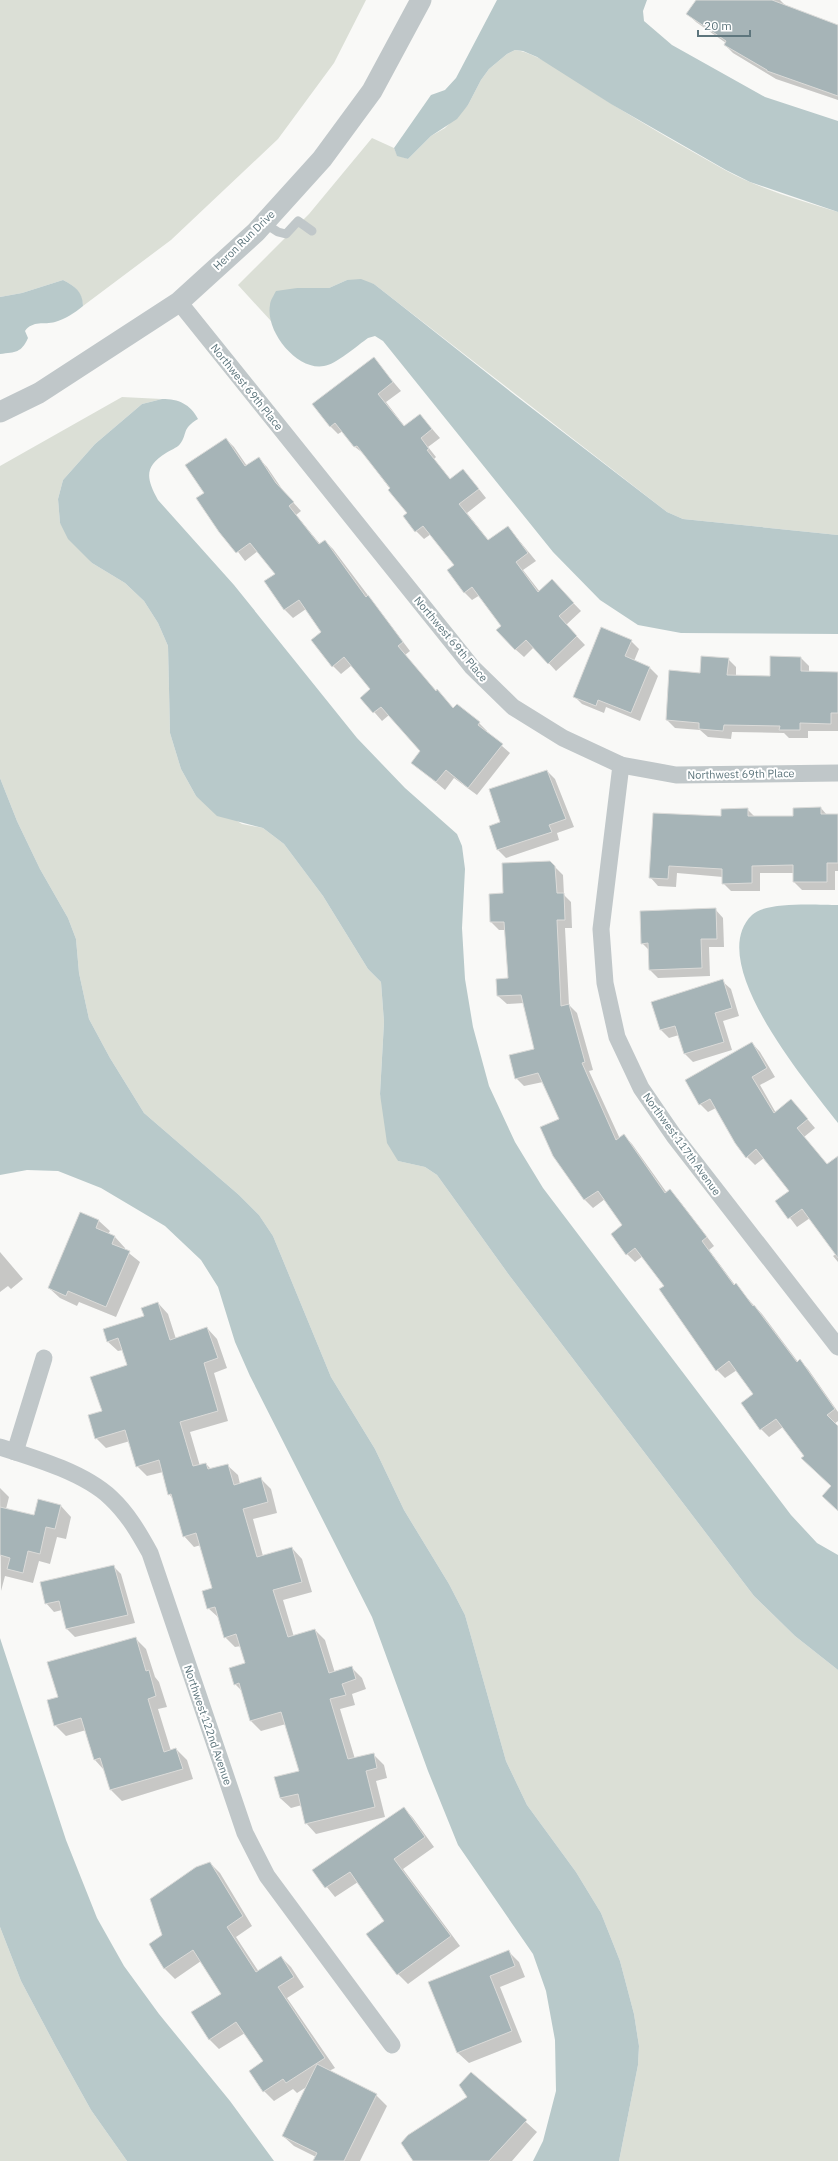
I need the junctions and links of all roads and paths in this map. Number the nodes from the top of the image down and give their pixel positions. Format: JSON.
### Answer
{"nodes":[{"id":1,"x":421,"y":0,"type":"edge"},
{"id":2,"x":264,"y":223,"type":"junction"},
{"id":3,"x":312,"y":231,"type":"dead end"},
{"id":4,"x":179,"y":302,"type":"junction"},
{"id":5,"x":0,"y":412,"type":"edge"},
{"id":6,"x":620,"y":765,"type":"junction"},
{"id":7,"x":838,"y":773,"type":"edge"},
{"id":8,"x":838,"y":1347,"type":"edge"},
{"id":9,"x":44,"y":1358,"type":"dead end"},
{"id":10,"x":8,"y":1450,"type":"edge"},
{"id":11,"x":392,"y":2045,"type":"dead end"}],
"edges":[{"from":1,"to":2,"type":"street","name":"Heron Run Drive"},
{"from":2,"to":3,"type":"lane"},
{"from":2,"to":4,"type":"street","name":"Heron Run Drive"},
{"from":4,"to":5,"type":"street","name":"Heron Run Drive"},
{"from":4,"to":6,"type":"street","name":"Northwest 69th Place"},
{"from":6,"to":7,"type":"street","name":"Northwest 69th Place"},
{"from":6,"to":8,"type":"street","name":"Northwest 117th Avenue"},
{"from":9,"to":10,"type":"street"},
{"from":10,"to":11,"type":"street","name":"Northwest 122nd Avenue"}]}
